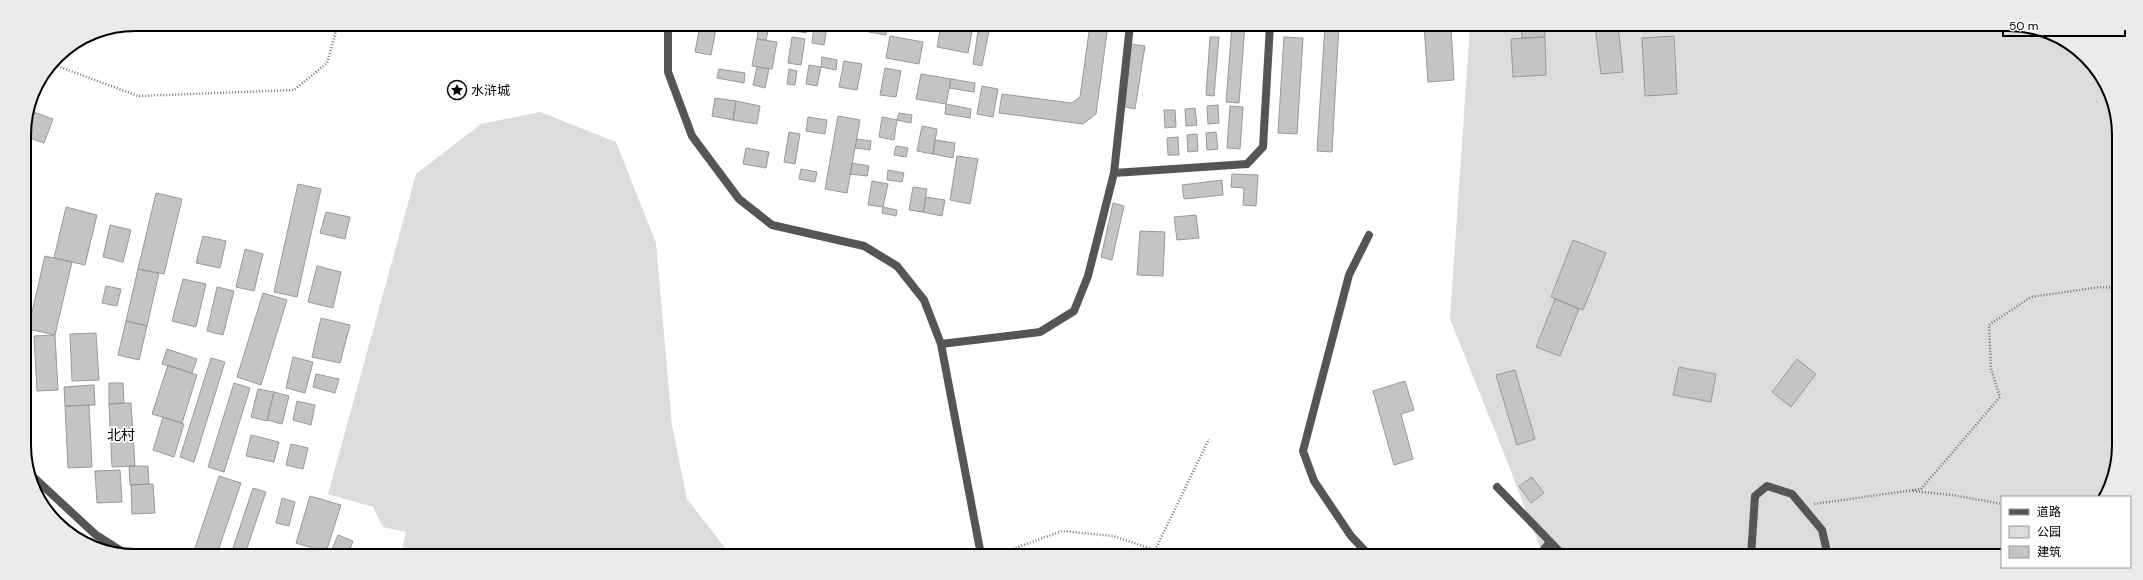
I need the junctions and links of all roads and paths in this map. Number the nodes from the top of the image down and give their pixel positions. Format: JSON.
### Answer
{"nodes":[{"id":1,"x":336,"y":31,"type":"edge"},
{"id":2,"x":668,"y":31,"type":"edge"},
{"id":3,"x":1129,"y":31,"type":"edge"},
{"id":4,"x":1270,"y":31,"type":"edge"},
{"id":5,"x":57,"y":66,"type":"edge"},
{"id":6,"x":1114,"y":173,"type":"junction"},
{"id":7,"x":1369,"y":235,"type":"dead end"},
{"id":8,"x":2112,"y":288,"type":"edge"},
{"id":9,"x":941,"y":344,"type":"junction"},
{"id":10,"x":1209,"y":438,"type":"dead end"},
{"id":11,"x":37,"y":480,"type":"edge"},
{"id":12,"x":1497,"y":487,"type":"dead end"},
{"id":13,"x":1908,"y":491,"type":"junction"},
{"id":14,"x":2001,"y":504,"type":"edge"},
{"id":15,"x":1802,"y":506,"type":"junction"},
{"id":16,"x":1550,"y":542,"type":"junction"},
{"id":17,"x":115,"y":547,"type":"edge"},
{"id":18,"x":980,"y":549,"type":"edge"},
{"id":19,"x":1012,"y":549,"type":"edge"},
{"id":20,"x":1152,"y":549,"type":"edge"},
{"id":21,"x":1155,"y":549,"type":"edge"},
{"id":22,"x":1363,"y":549,"type":"edge"},
{"id":23,"x":1544,"y":549,"type":"edge"},
{"id":24,"x":1557,"y":549,"type":"edge"},
{"id":25,"x":1751,"y":549,"type":"edge"},
{"id":26,"x":1826,"y":549,"type":"edge"}],
"edges":[{"from":1,"to":5,"type":"path"},
{"from":2,"to":9,"type":"street"},
{"from":3,"to":6,"type":"street"},
{"from":4,"to":6,"type":"street"},
{"from":6,"to":9,"type":"street"},
{"from":7,"to":22,"type":"street"},
{"from":8,"to":13,"type":"path"},
{"from":9,"to":18,"type":"street"},
{"from":10,"to":21,"type":"path"},
{"from":11,"to":17,"type":"street"},
{"from":12,"to":16,"type":"street"},
{"from":13,"to":14,"type":"path"},
{"from":13,"to":15,"type":"path"},
{"from":15,"to":25,"type":"street"},
{"from":15,"to":26,"type":"street"},
{"from":16,"to":23,"type":"street"},
{"from":16,"to":24,"type":"street"},
{"from":19,"to":20,"type":"path"}]}
